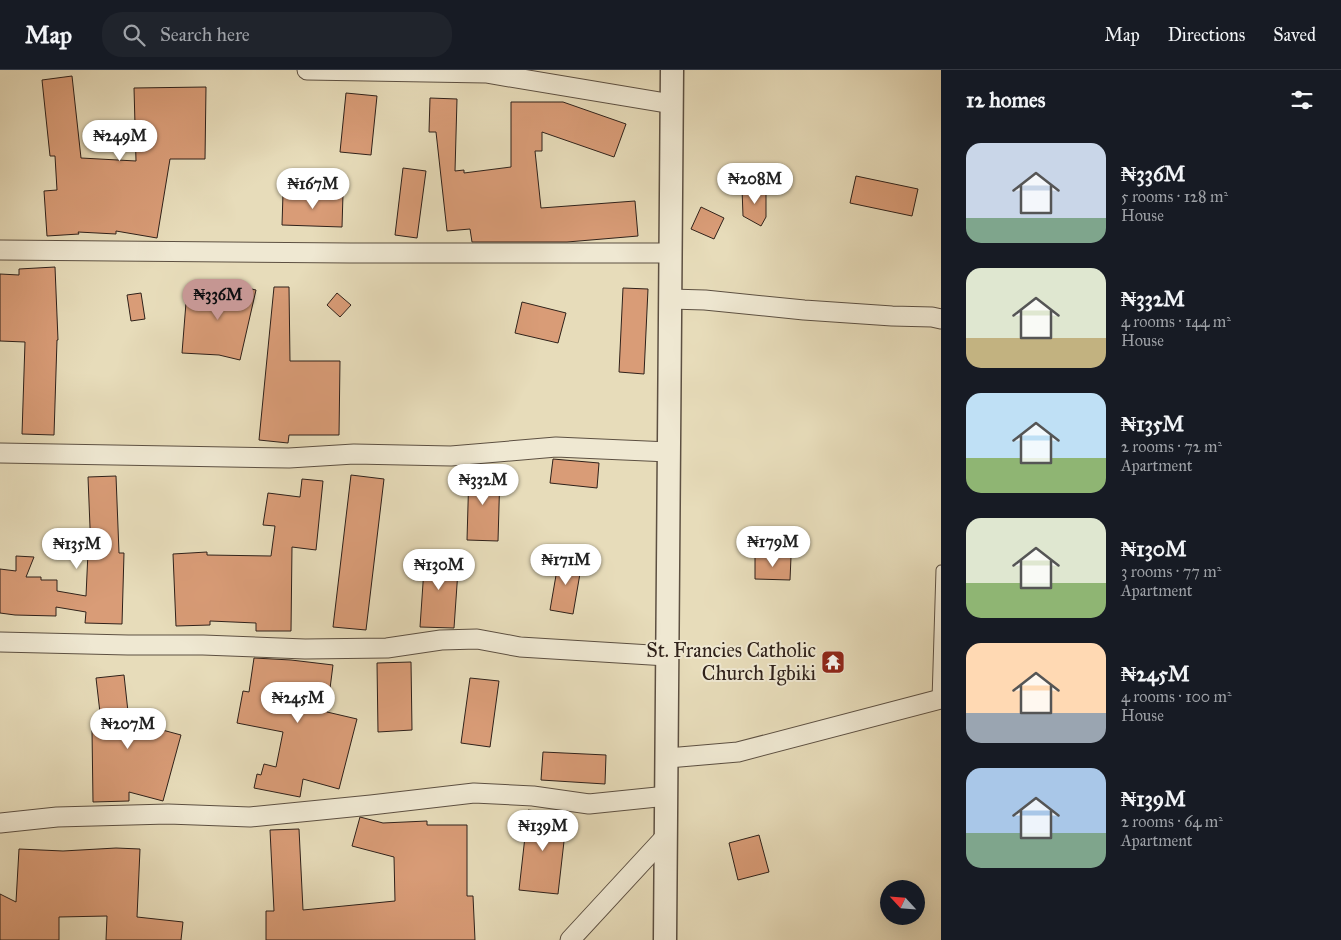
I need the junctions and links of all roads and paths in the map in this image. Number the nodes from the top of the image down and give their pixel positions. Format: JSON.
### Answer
{"nodes":[{"id":1,"x":307,"y":70,"type":"edge"},
{"id":2,"x":333,"y":70,"type":"edge"},
{"id":3,"x":672,"y":70,"type":"edge"},
{"id":4,"x":672,"y":104,"type":"junction"},
{"id":5,"x":0,"y":250,"type":"edge"},
{"id":6,"x":671,"y":253,"type":"junction"},
{"id":7,"x":670,"y":299,"type":"junction"},
{"id":8,"x":941,"y":319,"type":"edge"},
{"id":9,"x":669,"y":452,"type":"junction"},
{"id":10,"x":0,"y":453,"type":"edge"},
{"id":11,"x":941,"y":570,"type":"edge"},
{"id":12,"x":0,"y":642,"type":"edge"},
{"id":13,"x":667,"y":656,"type":"junction"},
{"id":14,"x":939,"y":699,"type":"edge"},
{"id":15,"x":668,"y":758,"type":"junction"},
{"id":16,"x":667,"y":796,"type":"junction"},
{"id":17,"x":0,"y":823,"type":"edge"},
{"id":18,"x":666,"y":836,"type":"junction"},
{"id":19,"x":570,"y":940,"type":"edge"},
{"id":20,"x":665,"y":940,"type":"edge"}],
"edges":[{"from":1,"to":2,"type":"street"},
{"from":2,"to":4,"type":"street"},
{"from":3,"to":4,"type":"street"},
{"from":4,"to":6,"type":"street"},
{"from":5,"to":6,"type":"street"},
{"from":6,"to":7,"type":"street"},
{"from":7,"to":8,"type":"street"},
{"from":7,"to":9,"type":"street"},
{"from":9,"to":10,"type":"street"},
{"from":9,"to":13,"type":"street"},
{"from":11,"to":14,"type":"lane"},
{"from":12,"to":13,"type":"street"},
{"from":13,"to":15,"type":"street"},
{"from":14,"to":15,"type":"street"},
{"from":15,"to":16,"type":"street"},
{"from":16,"to":17,"type":"street"},
{"from":16,"to":18,"type":"street"},
{"from":18,"to":19,"type":"street"},
{"from":18,"to":20,"type":"street"}]}
